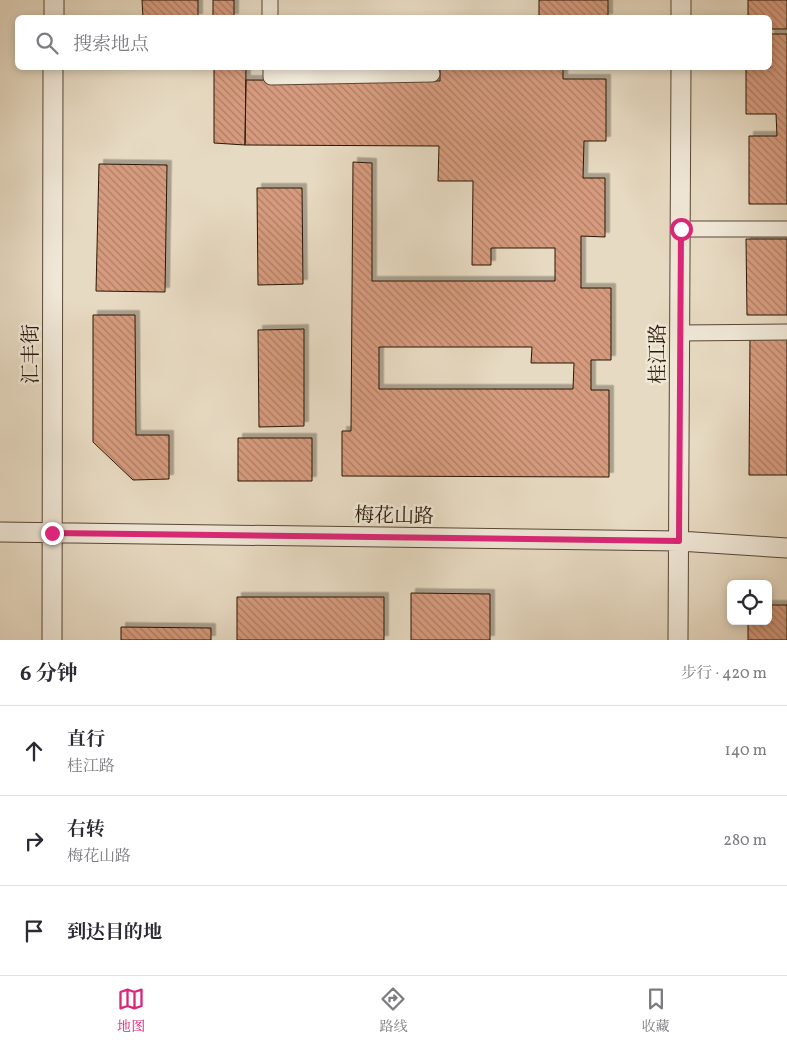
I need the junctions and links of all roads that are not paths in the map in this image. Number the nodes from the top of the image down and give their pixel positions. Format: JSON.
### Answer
{"nodes":[{"id":1,"x":54,"y":0,"type":"edge"},
{"id":2,"x":270,"y":0,"type":"edge"},
{"id":3,"x":681,"y":0,"type":"edge"},
{"id":4,"x":54,"y":15,"type":"edge"},
{"id":5,"x":270,"y":15,"type":"edge"},
{"id":6,"x":681,"y":15,"type":"edge"},
{"id":7,"x":54,"y":70,"type":"edge"},
{"id":8,"x":271,"y":70,"type":"edge"},
{"id":9,"x":681,"y":70,"type":"edge"},
{"id":10,"x":432,"y":74,"type":"dead end"},
{"id":11,"x":681,"y":229,"type":"junction"},
{"id":12,"x":787,"y":230,"type":"edge"},
{"id":13,"x":787,"y":332,"type":"edge"},
{"id":14,"x":680,"y":333,"type":"junction"},
{"id":15,"x":0,"y":532,"type":"edge"},
{"id":16,"x":52,"y":533,"type":"junction"},
{"id":17,"x":679,"y":541,"type":"junction"},
{"id":18,"x":787,"y":548,"type":"edge"},
{"id":19,"x":52,"y":640,"type":"edge"},
{"id":20,"x":678,"y":640,"type":"edge"}],
"edges":[{"from":1,"to":4,"type":"street"},
{"from":2,"to":5,"type":"street"},
{"from":3,"to":6,"type":"street"},
{"from":7,"to":16,"type":"street","name":"汇丰街"},
{"from":8,"to":10,"type":"street"},
{"from":9,"to":11,"type":"street","name":"桂江路"},
{"from":11,"to":12,"type":"street"},
{"from":11,"to":14,"type":"street","name":"桂江路"},
{"from":13,"to":14,"type":"street"},
{"from":14,"to":17,"type":"street","name":"桂江路"},
{"from":15,"to":16,"type":"street","name":"梅花山路"},
{"from":16,"to":17,"type":"street","name":"梅花山路"},
{"from":16,"to":19,"type":"street","name":"汇丰街"},
{"from":17,"to":18,"type":"street","name":"梅花山路"},
{"from":17,"to":20,"type":"street","name":"桂江路"}]}
